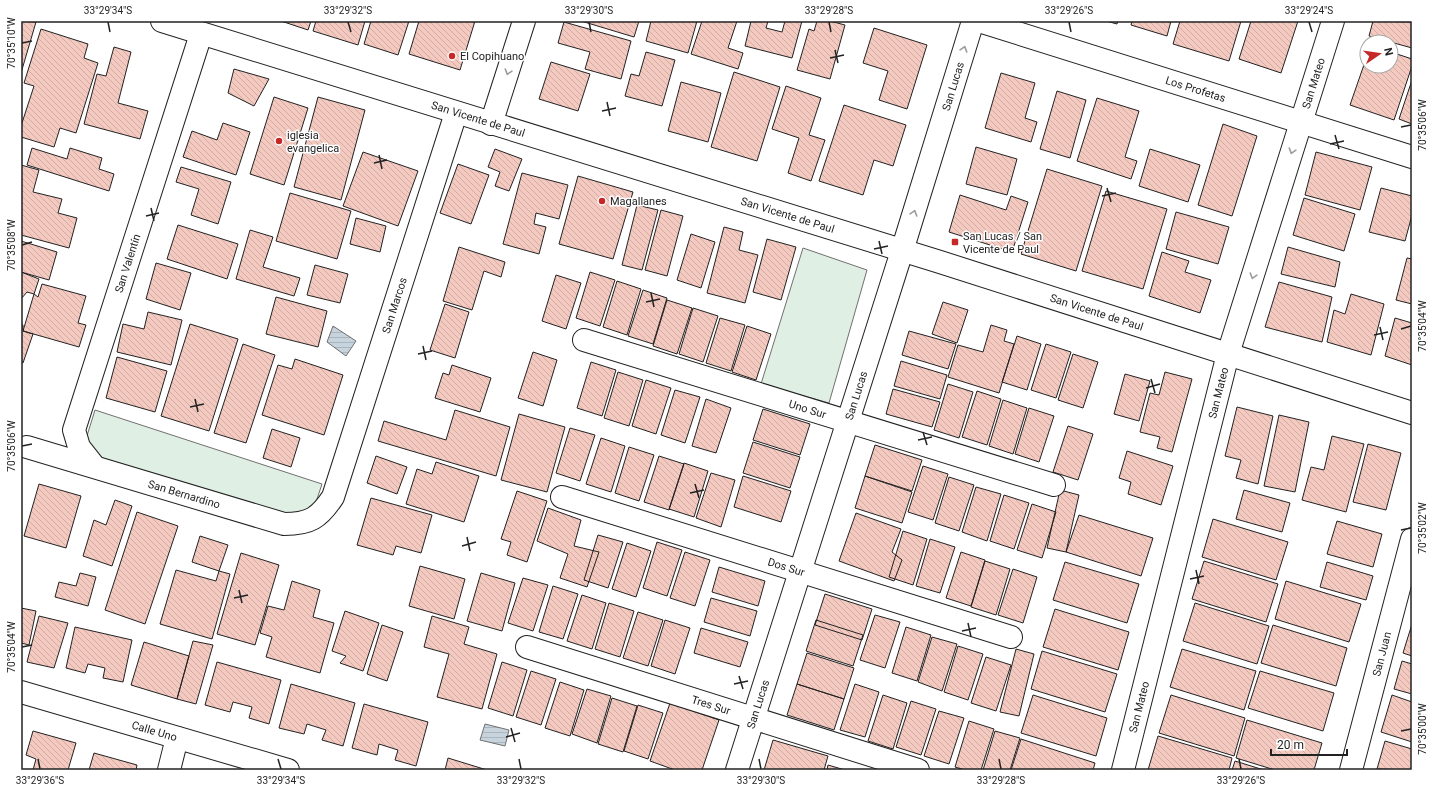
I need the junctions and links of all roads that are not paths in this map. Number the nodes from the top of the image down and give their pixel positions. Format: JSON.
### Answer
{"nodes":[{"id":1,"x":162,"y":21,"type":"edge"},
{"id":2,"x":524,"y":21,"type":"edge"},
{"id":3,"x":973,"y":21,"type":"edge"},
{"id":4,"x":979,"y":21,"type":"edge"},
{"id":5,"x":1333,"y":21,"type":"edge"},
{"id":6,"x":201,"y":34,"type":"junction"},
{"id":7,"x":456,"y":113,"type":"junction"},
{"id":8,"x":1301,"y":122,"type":"junction"},
{"id":9,"x":491,"y":124,"type":"junction"},
{"id":10,"x":1412,"y":157,"type":"edge"},
{"id":11,"x":902,"y":251,"type":"junction"},
{"id":12,"x":584,"y":340,"type":"dead end"},
{"id":13,"x":1228,"y":354,"type":"junction"},
{"id":14,"x":1412,"y":413,"type":"edge"},
{"id":15,"x":848,"y":422,"type":"junction"},
{"id":16,"x":27,"y":447,"type":"dead end"},
{"id":17,"x":94,"y":466,"type":"junction"},
{"id":18,"x":1054,"y":485,"type":"dead end"},
{"id":19,"x":333,"y":497,"type":"joint"},
{"id":20,"x":562,"y":497,"type":"dead end"},
{"id":21,"x":1412,"y":539,"type":"edge"},
{"id":22,"x":800,"y":571,"type":"junction"},
{"id":23,"x":1011,"y":637,"type":"dead end"},
{"id":24,"x":527,"y":647,"type":"dead end"},
{"id":25,"x":21,"y":693,"type":"edge"},
{"id":26,"x":753,"y":718,"type":"junction"},
{"id":27,"x":177,"y":738,"type":"junction"},
{"id":28,"x":168,"y":770,"type":"edge"},
{"id":29,"x":288,"y":770,"type":"edge"},
{"id":30,"x":737,"y":770,"type":"edge"},
{"id":31,"x":918,"y":770,"type":"edge"},
{"id":32,"x":1123,"y":770,"type":"edge"},
{"id":33,"x":1351,"y":770,"type":"edge"}],
"edges":[{"from":1,"to":6,"type":"street","name":"San Vicente de Paul"},
{"from":2,"to":9,"type":"street","one_way":true},
{"from":11,"to":3,"type":"street","name":"San Lucas","one_way":true},
{"from":4,"to":8,"type":"street","name":"Los Profetas"},
{"from":5,"to":8,"type":"street","name":"San Mateo"},
{"from":6,"to":7,"type":"street","name":"San Vicente de Paul"},
{"from":6,"to":17,"type":"street","name":"San Valentín"},
{"from":7,"to":9,"type":"street","name":"San Vicente de Paul"},
{"from":7,"to":19,"type":"street","name":"San Marcos"},
{"from":8,"to":10,"type":"street","name":"Los Profetas"},
{"from":8,"to":13,"type":"street","name":"San Mateo","one_way":true},
{"from":9,"to":11,"type":"street","name":"San Vicente de Paul"},
{"from":11,"to":13,"type":"street","name":"San Vicente de Paul"},
{"from":11,"to":15,"type":"street","name":"San Lucas"},
{"from":12,"to":15,"type":"street","name":"Uno Sur"},
{"from":13,"to":14,"type":"street","name":"San Vicente de Paul"},
{"from":13,"to":32,"type":"street","name":"San Mateo"},
{"from":15,"to":18,"type":"street","name":"Uno Sur"},
{"from":15,"to":22,"type":"street","name":"San Lucas"},
{"from":16,"to":17,"type":"street","name":"San Bernardino"},
{"from":17,"to":19,"type":"street","name":"San Bernardino"},
{"from":20,"to":22,"type":"street","name":"Dos Sur"},
{"from":21,"to":33,"type":"street","name":"San Juan"},
{"from":22,"to":23,"type":"street","name":"Dos Sur"},
{"from":22,"to":26,"type":"street","name":"San Lucas"},
{"from":24,"to":26,"type":"street","name":"Tres Sur"},
{"from":25,"to":27,"type":"street","name":"Calle Uno"},
{"from":26,"to":30,"type":"street","name":"San Lucas"},
{"from":26,"to":31,"type":"street","name":"Tres Sur"},
{"from":27,"to":28,"type":"street"},
{"from":27,"to":29,"type":"street","name":"Calle Uno"}]}
